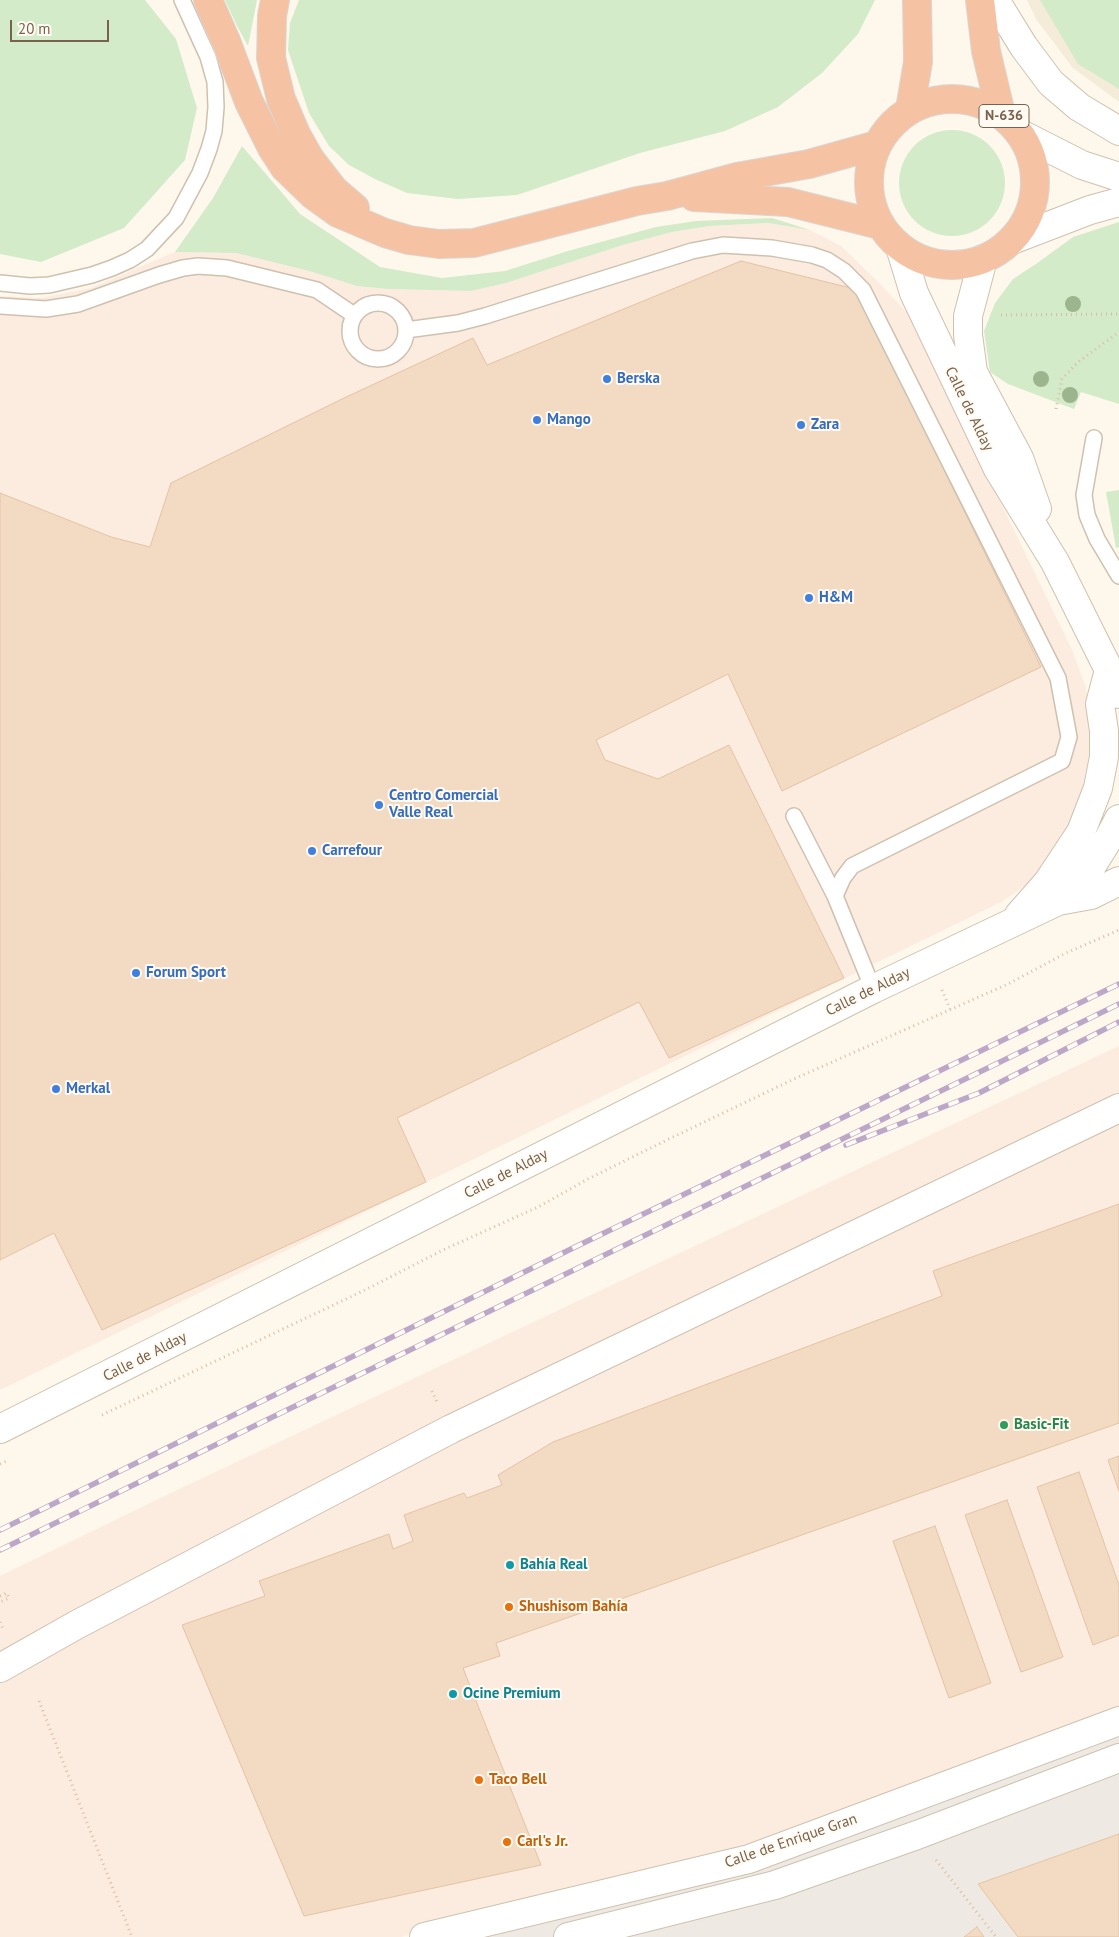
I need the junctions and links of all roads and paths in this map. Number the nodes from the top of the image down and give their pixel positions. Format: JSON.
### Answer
{"nodes":[{"id":1,"x":182,"y":0,"type":"edge"},
{"id":2,"x":208,"y":0,"type":"edge"},
{"id":3,"x":275,"y":0,"type":"edge"},
{"id":4,"x":917,"y":0,"type":"edge"},
{"id":5,"x":980,"y":0,"type":"edge"},
{"id":6,"x":995,"y":0,"type":"edge"},
{"id":7,"x":910,"y":109,"type":"junction"},
{"id":8,"x":1001,"y":114,"type":"junction"},
{"id":9,"x":1119,"y":131,"type":"edge"},
{"id":10,"x":1021,"y":134,"type":"junction"},
{"id":11,"x":877,"y":145,"type":"junction"},
{"id":12,"x":1119,"y":177,"type":"edge"},
{"id":13,"x":667,"y":196,"type":"junction"},
{"id":14,"x":1119,"y":202,"type":"edge"},
{"id":15,"x":880,"y":225,"type":"junction"},
{"id":16,"x":385,"y":233,"type":"junction"},
{"id":17,"x":1012,"y":240,"type":"junction"},
{"id":18,"x":900,"y":247,"type":"junction"},
{"id":19,"x":983,"y":260,"type":"junction"},
{"id":20,"x":0,"y":283,"type":"edge"},
{"id":21,"x":0,"y":306,"type":"edge"},
{"id":22,"x":1119,"y":314,"type":"edge"},
{"id":23,"x":354,"y":315,"type":"junction"},
{"id":24,"x":994,"y":316,"type":"dead end"},
{"id":25,"x":406,"y":330,"type":"junction"},
{"id":26,"x":1119,"y":332,"type":"edge"},
{"id":27,"x":1056,"y":409,"type":"dead end"},
{"id":28,"x":1094,"y":438,"type":"dead end"},
{"id":29,"x":1056,"y":562,"type":"junction"},
{"id":30,"x":1119,"y":576,"type":"edge"},
{"id":31,"x":1116,"y":681,"type":"edge"},
{"id":32,"x":794,"y":816,"type":"dead end"},
{"id":33,"x":1119,"y":819,"type":"edge"},
{"id":34,"x":1119,"y":881,"type":"edge"},
{"id":35,"x":835,"y":896,"type":"junction"},
{"id":36,"x":1058,"y":901,"type":"junction"},
{"id":37,"x":1014,"y":921,"type":"junction"},
{"id":38,"x":1119,"y":930,"type":"edge"},
{"id":39,"x":873,"y":988,"type":"junction"},
{"id":40,"x":942,"y":990,"type":"dead end"},
{"id":41,"x":950,"y":1009,"type":"junction"},
{"id":42,"x":1119,"y":1108,"type":"edge"},
{"id":43,"x":99,"y":1416,"type":"dead end"},
{"id":44,"x":0,"y":1429,"type":"edge"},
{"id":45,"x":9,"y":1460,"type":"dead end"},
{"id":46,"x":0,"y":1464,"type":"edge"},
{"id":47,"x":0,"y":1596,"type":"edge"},
{"id":48,"x":0,"y":1602,"type":"edge"},
{"id":49,"x":0,"y":1668,"type":"edge"},
{"id":50,"x":39,"y":1701,"type":"dead end"},
{"id":51,"x":1119,"y":1721,"type":"edge"},
{"id":52,"x":1119,"y":1758,"type":"edge"},
{"id":53,"x":936,"y":1860,"type":"dead end"},
{"id":54,"x":132,"y":1937,"type":"edge"},
{"id":55,"x":424,"y":1937,"type":"edge"},
{"id":56,"x":568,"y":1937,"type":"edge"},
{"id":57,"x":996,"y":1937,"type":"edge"}],
"edges":[{"from":1,"to":20,"type":"lane"},
{"from":2,"to":16,"type":"highway"},
{"from":3,"to":16,"type":"highway"},
{"from":4,"to":7,"type":"highway"},
{"from":5,"to":8,"type":"highway","number":"N-636"},
{"from":6,"to":9,"type":"street"},
{"from":7,"to":8,"type":"highway","number":"N-636"},
{"from":7,"to":11,"type":"highway","number":"N-636"},
{"from":8,"to":10,"type":"highway","number":"N-636"},
{"from":10,"to":12,"type":"street"},
{"from":10,"to":17,"type":"highway","number":"N-636"},
{"from":11,"to":13,"type":"highway"},
{"from":11,"to":15,"type":"highway","number":"N-636"},
{"from":13,"to":15,"type":"highway"},
{"from":13,"to":16,"type":"highway"},
{"from":14,"to":17,"type":"street"},
{"from":15,"to":18,"type":"highway","number":"N-636"},
{"from":17,"to":19,"type":"highway","number":"N-636"},
{"from":18,"to":19,"type":"highway","number":"N-636"},
{"from":18,"to":29,"type":"street","name":"Calle de Alday"},
{"from":19,"to":29,"type":"street","name":"Calle de Alday"},
{"from":21,"to":23,"type":"lane"},
{"from":22,"to":24,"type":"path"},
{"from":23,"to":25,"type":"lane"},
{"from":23,"to":25,"type":"lane"},
{"from":25,"to":35,"type":"lane"},
{"from":26,"to":27,"type":"path"},
{"from":28,"to":30,"type":"lane"},
{"from":29,"to":31,"type":"street","name":"Calle de Alday"},
{"from":31,"to":37,"type":"street","name":"Calle de Alday"},
{"from":32,"to":35,"type":"lane"},
{"from":33,"to":36,"type":"street","name":"Calle de Alday"},
{"from":34,"to":36,"type":"street","name":"Calle de Alday"},
{"from":35,"to":39,"type":"lane"},
{"from":36,"to":37,"type":"street","name":"Calle de Alday"},
{"from":37,"to":39,"type":"street","name":"Calle de Alday"},
{"from":38,"to":41,"type":"path"},
{"from":39,"to":44,"type":"street","name":"Calle de Alday"},
{"from":40,"to":41,"type":"path"},
{"from":41,"to":43,"type":"path"},
{"from":42,"to":49,"type":"street"},
{"from":45,"to":46,"type":"path"},
{"from":47,"to":48,"type":"path"},
{"from":50,"to":54,"type":"path"},
{"from":51,"to":55,"type":"street","name":"Calle de Enrique Gran"},
{"from":52,"to":56,"type":"street"},
{"from":53,"to":57,"type":"path"}]}
